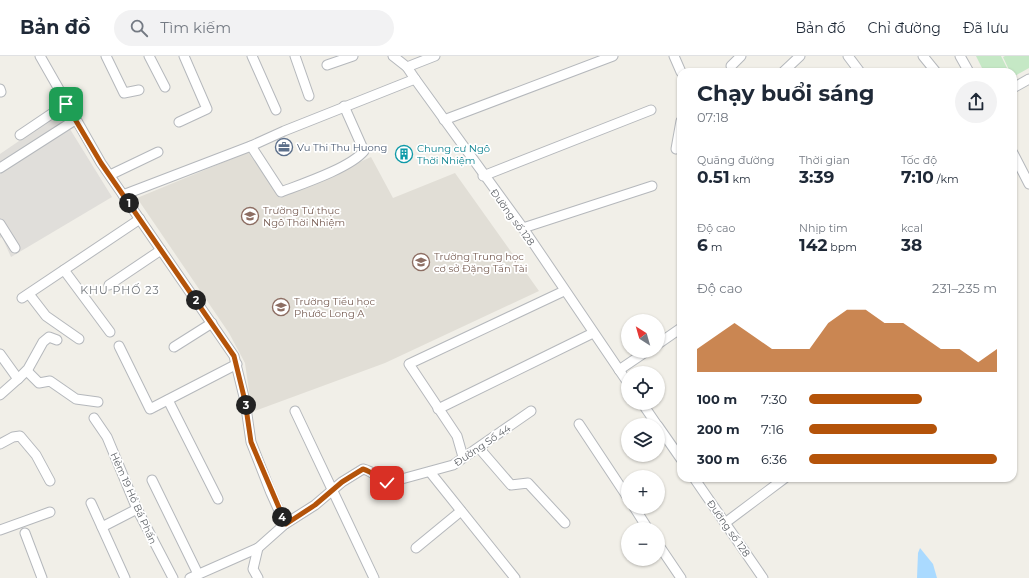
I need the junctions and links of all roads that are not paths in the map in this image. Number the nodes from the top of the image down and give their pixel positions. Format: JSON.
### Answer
{"nodes":[{"id":1,"x":40,"y":56,"type":"edge"},
{"id":2,"x":106,"y":56,"type":"edge"},
{"id":3,"x":149,"y":56,"type":"edge"},
{"id":4,"x":184,"y":56,"type":"edge"},
{"id":5,"x":252,"y":56,"type":"edge"},
{"id":6,"x":296,"y":56,"type":"edge"},
{"id":7,"x":353,"y":56,"type":"edge"},
{"id":8,"x":393,"y":56,"type":"edge"},
{"id":9,"x":435,"y":56,"type":"edge"},
{"id":10,"x":613,"y":56,"type":"edge"},
{"id":11,"x":674,"y":56,"type":"edge"},
{"id":12,"x":741,"y":56,"type":"edge"},
{"id":13,"x":800,"y":56,"type":"edge"},
{"id":14,"x":848,"y":56,"type":"edge"},
{"id":15,"x":923,"y":56,"type":"edge"},
{"id":16,"x":960,"y":56,"type":"edge"},
{"id":17,"x":327,"y":65,"type":"dead end"},
{"id":18,"x":731,"y":66,"type":"dead end"},
{"id":19,"x":407,"y":67,"type":"junction"},
{"id":20,"x":679,"y":68,"type":"edge"},
{"id":21,"x":787,"y":68,"type":"edge"},
{"id":22,"x":857,"y":68,"type":"edge"},
{"id":23,"x":933,"y":68,"type":"edge"},
{"id":24,"x":968,"y":68,"type":"edge"},
{"id":25,"x":1029,"y":78,"type":"edge"},
{"id":26,"x":415,"y":79,"type":"junction"},
{"id":27,"x":1017,"y":86,"type":"edge"},
{"id":28,"x":165,"y":87,"type":"dead end"},
{"id":29,"x":139,"y":90,"type":"dead end"},
{"id":30,"x":308,"y":96,"type":"dead end"},
{"id":31,"x":66,"y":104,"type":"junction"},
{"id":32,"x":344,"y":106,"type":"junction"},
{"id":33,"x":276,"y":110,"type":"dead end"},
{"id":34,"x":651,"y":110,"type":"dead end"},
{"id":35,"x":75,"y":120,"type":"junction"},
{"id":36,"x":444,"y":120,"type":"junction"},
{"id":37,"x":179,"y":122,"type":"dead end"},
{"id":38,"x":20,"y":135,"type":"dead end"},
{"id":39,"x":677,"y":143,"type":"edge"},
{"id":40,"x":251,"y":146,"type":"junction"},
{"id":41,"x":676,"y":149,"type":"dead end"},
{"id":42,"x":158,"y":152,"type":"dead end"},
{"id":43,"x":1017,"y":160,"type":"edge"},
{"id":44,"x":0,"y":168,"type":"edge"},
{"id":45,"x":110,"y":176,"type":"junction"},
{"id":46,"x":483,"y":176,"type":"junction"},
{"id":47,"x":1028,"y":180,"type":"edge"},
{"id":48,"x":652,"y":186,"type":"dead end"},
{"id":49,"x":123,"y":195,"type":"junction"},
{"id":50,"x":140,"y":219,"type":"junction"},
{"id":51,"x":0,"y":224,"type":"edge"},
{"id":52,"x":523,"y":228,"type":"junction"},
{"id":53,"x":15,"y":248,"type":"dead end"},
{"id":54,"x":161,"y":250,"type":"junction"},
{"id":55,"x":64,"y":270,"type":"junction"},
{"id":56,"x":109,"y":285,"type":"dead end"},
{"id":57,"x":564,"y":291,"type":"junction"},
{"id":58,"x":212,"y":323,"type":"junction"},
{"id":59,"x":677,"y":331,"type":"edge"},
{"id":60,"x":110,"y":332,"type":"dead end"},
{"id":61,"x":593,"y":333,"type":"junction"},
{"id":62,"x":79,"y":339,"type":"dead end"},
{"id":63,"x":665,"y":339,"type":"edge"},
{"id":64,"x":57,"y":340,"type":"dead end"},
{"id":65,"x":119,"y":346,"type":"dead end"},
{"id":66,"x":174,"y":347,"type":"dead end"},
{"id":67,"x":0,"y":354,"type":"edge"},
{"id":68,"x":637,"y":358,"type":"edge"},
{"id":69,"x":236,"y":364,"type":"junction"},
{"id":70,"x":619,"y":370,"type":"junction"},
{"id":71,"x":27,"y":371,"type":"junction"},
{"id":72,"x":621,"y":373,"type":"edge"},
{"id":73,"x":18,"y":379,"type":"junction"},
{"id":74,"x":0,"y":395,"type":"edge"},
{"id":75,"x":168,"y":400,"type":"junction"},
{"id":76,"x":98,"y":402,"type":"dead end"},
{"id":77,"x":438,"y":408,"type":"junction"},
{"id":78,"x":294,"y":411,"type":"dead end"},
{"id":79,"x":531,"y":411,"type":"dead end"},
{"id":80,"x":94,"y":418,"type":"dead end"},
{"id":81,"x":579,"y":424,"type":"dead end"},
{"id":82,"x":665,"y":436,"type":"edge"},
{"id":83,"x":0,"y":444,"type":"edge"},
{"id":84,"x":479,"y":448,"type":"junction"},
{"id":85,"x":677,"y":453,"type":"edge"},
{"id":86,"x":463,"y":457,"type":"junction"},
{"id":87,"x":430,"y":472,"type":"junction"},
{"id":88,"x":152,"y":480,"type":"dead end"},
{"id":89,"x":50,"y":481,"type":"dead end"},
{"id":90,"x":697,"y":482,"type":"edge"},
{"id":91,"x":780,"y":482,"type":"edge"},
{"id":92,"x":621,"y":487,"type":"edge"},
{"id":93,"x":331,"y":492,"type":"junction"},
{"id":94,"x":218,"y":499,"type":"dead end"},
{"id":95,"x":91,"y":503,"type":"dead end"},
{"id":96,"x":137,"y":509,"type":"junction"},
{"id":97,"x":461,"y":511,"type":"junction"},
{"id":98,"x":50,"y":512,"type":"dead end"},
{"id":99,"x":725,"y":523,"type":"junction"},
{"id":100,"x":286,"y":524,"type":"junction"},
{"id":101,"x":566,"y":524,"type":"dead end"},
{"id":102,"x":102,"y":527,"type":"junction"},
{"id":103,"x":0,"y":530,"type":"edge"},
{"id":104,"x":25,"y":533,"type":"dead end"},
{"id":105,"x":258,"y":548,"type":"junction"},
{"id":106,"x":416,"y":548,"type":"dead end"},
{"id":107,"x":665,"y":554,"type":"edge"},
{"id":108,"x":194,"y":576,"type":"edge"},
{"id":109,"x":42,"y":578,"type":"edge"},
{"id":110,"x":125,"y":578,"type":"edge"},
{"id":111,"x":173,"y":578,"type":"edge"},
{"id":112,"x":258,"y":578,"type":"edge"},
{"id":113,"x":374,"y":578,"type":"edge"},
{"id":114,"x":515,"y":578,"type":"edge"},
{"id":115,"x":681,"y":578,"type":"edge"},
{"id":116,"x":763,"y":578,"type":"edge"}],
"edges":[{"from":1,"to":31,"type":"street"},
{"from":2,"to":29,"type":"street"},
{"from":3,"to":28,"type":"street"},
{"from":4,"to":37,"type":"street"},
{"from":5,"to":33,"type":"street"},
{"from":6,"to":30,"type":"street"},
{"from":7,"to":17,"type":"street"},
{"from":8,"to":19,"type":"street","name":"Đường số 128"},
{"from":9,"to":19,"type":"street"},
{"from":10,"to":36,"type":"street"},
{"from":11,"to":20,"type":"street"},
{"from":12,"to":18,"type":"street"},
{"from":13,"to":21,"type":"street"},
{"from":14,"to":22,"type":"street"},
{"from":15,"to":23,"type":"street"},
{"from":16,"to":24,"type":"street"},
{"from":19,"to":26,"type":"street","name":"Đường số 128"},
{"from":25,"to":27,"type":"street"},
{"from":26,"to":32,"type":"street"},
{"from":26,"to":36,"type":"street","name":"Đường số 128"},
{"from":31,"to":35,"type":"street"},
{"from":31,"to":38,"type":"street"},
{"from":32,"to":40,"type":"street"},
{"from":32,"to":40,"type":"street"},
{"from":34,"to":46,"type":"street"},
{"from":35,"to":44,"type":"street"},
{"from":35,"to":45,"type":"street"},
{"from":36,"to":46,"type":"street","name":"Đường số 128"},
{"from":39,"to":41,"type":"street"},
{"from":40,"to":49,"type":"street"},
{"from":42,"to":45,"type":"street"},
{"from":43,"to":47,"type":"street"},
{"from":45,"to":49,"type":"street"},
{"from":46,"to":52,"type":"street","name":"Đường số 128"},
{"from":48,"to":52,"type":"street"},
{"from":49,"to":50,"type":"street"},
{"from":50,"to":54,"type":"street"},
{"from":50,"to":55,"type":"street"},
{"from":51,"to":53,"type":"street"},
{"from":52,"to":57,"type":"street","name":"Đường số 128"},
{"from":54,"to":56,"type":"street"},
{"from":54,"to":58,"type":"street"},
{"from":55,"to":60,"type":"street"},
{"from":55,"to":62,"type":"street"},
{"from":57,"to":61,"type":"street","name":"Đường số 128"},
{"from":57,"to":77,"type":"street"},
{"from":58,"to":66,"type":"street"},
{"from":58,"to":69,"type":"street"},
{"from":59,"to":63,"type":"street"},
{"from":61,"to":70,"type":"street","name":"Đường số 128"},
{"from":61,"to":77,"type":"street"},
{"from":64,"to":71,"type":"street"},
{"from":65,"to":75,"type":"street"},
{"from":67,"to":73,"type":"street"},
{"from":68,"to":70,"type":"street"},
{"from":69,"to":75,"type":"street"},
{"from":69,"to":100,"type":"street"},
{"from":70,"to":72,"type":"street","name":"Đường số 128"},
{"from":71,"to":73,"type":"street"},
{"from":71,"to":76,"type":"street"},
{"from":73,"to":74,"type":"street"},
{"from":75,"to":94,"type":"street"},
{"from":77,"to":86,"type":"street"},
{"from":78,"to":93,"type":"street"},
{"from":79,"to":84,"type":"street","name":"Đường Số 44"},
{"from":80,"to":96,"type":"street","name":"Hẻm 19 Hồ Bá Phấn"},
{"from":81,"to":92,"type":"street"},
{"from":82,"to":85,"type":"street"},
{"from":83,"to":89,"type":"street"},
{"from":84,"to":86,"type":"street","name":"Đường Số 44"},
{"from":84,"to":101,"type":"street"},
{"from":86,"to":87,"type":"street","name":"Đường Số 44"},
{"from":87,"to":93,"type":"street","name":"Đường Số 44"},
{"from":87,"to":97,"type":"street"},
{"from":88,"to":108,"type":"street"},
{"from":90,"to":99,"type":"street","name":"Đường số 128"},
{"from":91,"to":99,"type":"street"},
{"from":93,"to":100,"type":"street","name":"Đường Số 44"},
{"from":93,"to":113,"type":"street"},
{"from":95,"to":102,"type":"street"},
{"from":96,"to":102,"type":"street"},
{"from":96,"to":111,"type":"street","name":"Hẻm 19 Hồ Bá Phấn"},
{"from":97,"to":106,"type":"street"},
{"from":97,"to":114,"type":"street"},
{"from":98,"to":103,"type":"street"},
{"from":99,"to":116,"type":"street","name":"Đường số 128"},
{"from":100,"to":105,"type":"street","name":"Đường Số 44"},
{"from":102,"to":110,"type":"street"},
{"from":104,"to":109,"type":"street"},
{"from":105,"to":108,"type":"street","name":"Đường Số 44"},
{"from":105,"to":112,"type":"street"},
{"from":107,"to":115,"type":"street"}]}
